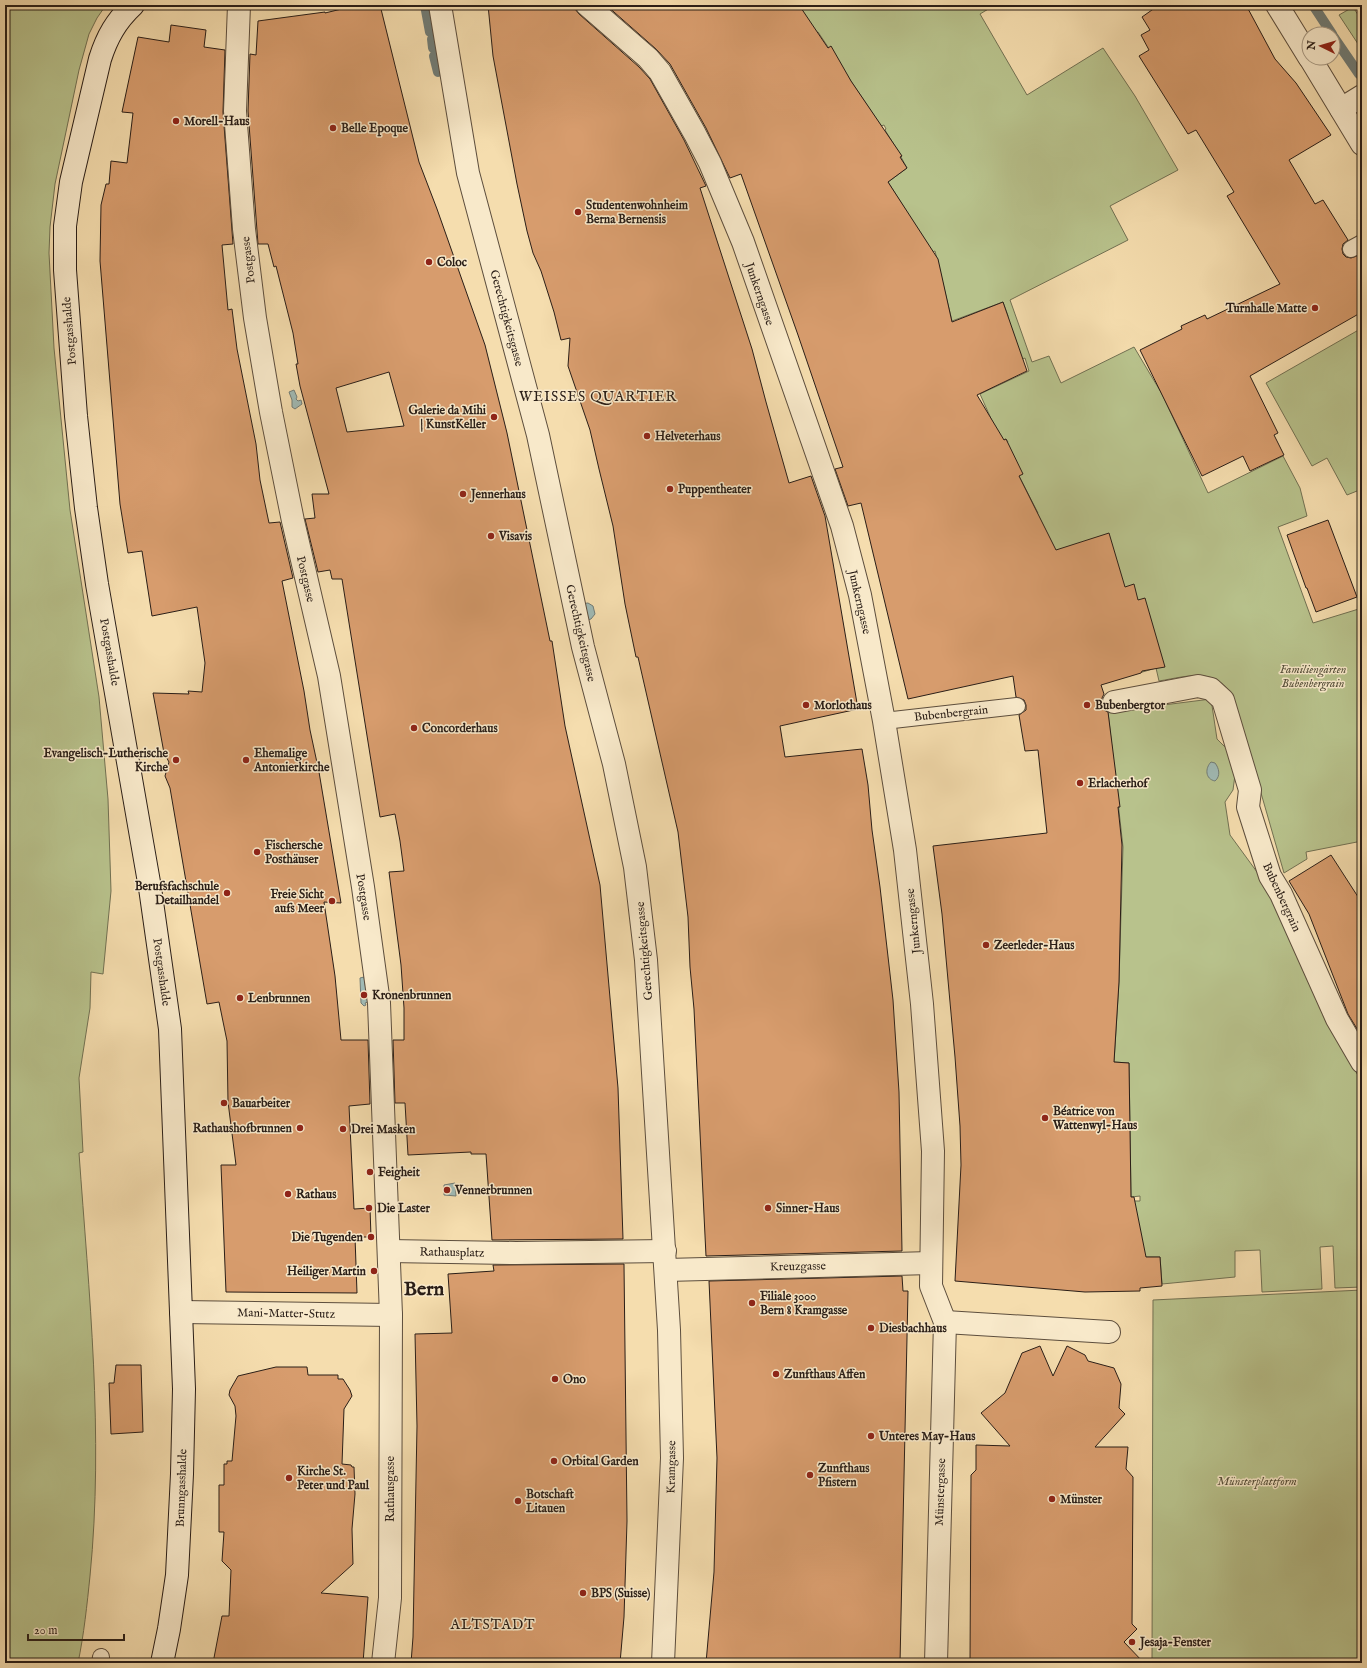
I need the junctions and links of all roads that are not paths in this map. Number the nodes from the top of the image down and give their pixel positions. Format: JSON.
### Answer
{"nodes":[{"id":1,"x":133,"y":5,"type":"edge"},
{"id":2,"x":239,"y":5,"type":"edge"},
{"id":3,"x":440,"y":5,"type":"edge"},
{"id":4,"x":587,"y":5,"type":"edge"},
{"id":5,"x":1277,"y":5,"type":"edge"},
{"id":6,"x":1301,"y":44,"type":"edge"},
{"id":7,"x":1315,"y":66,"type":"edge"},
{"id":8,"x":1362,"y":96,"type":"edge"},
{"id":9,"x":1341,"y":109,"type":"junction"},
{"id":10,"x":1359,"y":139,"type":"edge"},
{"id":11,"x":1114,"y":702,"type":"dead end"},
{"id":12,"x":1017,"y":706,"type":"dead end"},
{"id":13,"x":884,"y":721,"type":"junction"},
{"id":14,"x":1362,"y":1062,"type":"edge"},
{"id":15,"x":389,"y":1252,"type":"junction"},
{"id":16,"x":516,"y":1253,"type":"joint"},
{"id":17,"x":666,"y":1261,"type":"junction"},
{"id":18,"x":931,"y":1263,"type":"junction"},
{"id":19,"x":182,"y":1312,"type":"junction"},
{"id":20,"x":391,"y":1314,"type":"junction"},
{"id":21,"x":945,"y":1322,"type":"junction"},
{"id":22,"x":1109,"y":1332,"type":"dead end"},
{"id":23,"x":162,"y":1663,"type":"edge"},
{"id":24,"x":383,"y":1663,"type":"edge"},
{"id":25,"x":663,"y":1663,"type":"edge"},
{"id":26,"x":936,"y":1663,"type":"edge"}],
"edges":[{"from":1,"to":19,"type":"street","name":"Postgasshalde"},
{"from":2,"to":15,"type":"street","name":"Postgasse"},
{"from":3,"to":17,"type":"street","name":"Gerechtigkeitsgasse"},
{"from":4,"to":13,"type":"street","name":"Junkerngasse"},
{"from":5,"to":6,"type":"street"},
{"from":7,"to":9,"type":"street"},
{"from":8,"to":9,"type":"street"},
{"from":9,"to":10,"type":"street"},
{"from":11,"to":14,"type":"street","name":"Bubenbergrain"},
{"from":12,"to":13,"type":"lane","name":"Bubenbergrain"},
{"from":13,"to":18,"type":"street","name":"Junkerngasse"},
{"from":15,"to":16,"type":"street","name":"Rathausplatz"},
{"from":15,"to":20,"type":"street"},
{"from":16,"to":17,"type":"street","name":"Kreuzgasse"},
{"from":17,"to":18,"type":"street","name":"Kreuzgasse"},
{"from":17,"to":25,"type":"street","name":"Kramgasse"},
{"from":18,"to":21,"type":"street","name":"Münstergasse"},
{"from":19,"to":20,"type":"street","name":"Mani-Matter-Stutz"},
{"from":19,"to":23,"type":"street","name":"Brunngasshalde"},
{"from":20,"to":24,"type":"street","name":"Rathausgasse"},
{"from":21,"to":22,"type":"street"},
{"from":21,"to":26,"type":"street","name":"Münstergasse"}]}
